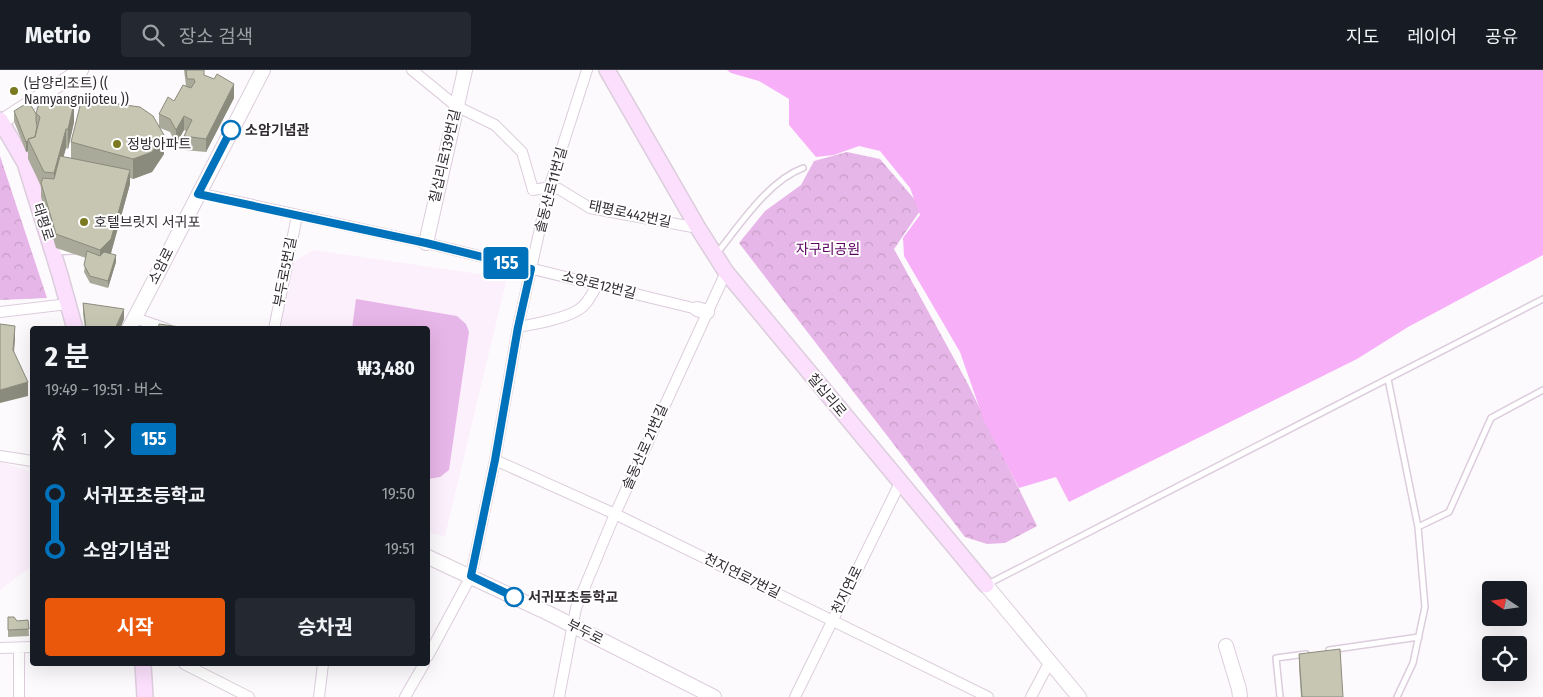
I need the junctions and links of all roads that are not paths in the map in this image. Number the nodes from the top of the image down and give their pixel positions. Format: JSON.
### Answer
{"nodes":[{"id":1,"x":81,"y":70,"type":"edge"},
{"id":2,"x":263,"y":70,"type":"edge"},
{"id":3,"x":412,"y":70,"type":"edge"},
{"id":4,"x":466,"y":70,"type":"edge"},
{"id":5,"x":587,"y":70,"type":"edge"},
{"id":6,"x":607,"y":70,"type":"edge"},
{"id":7,"x":456,"y":106,"type":"junction"},
{"id":8,"x":0,"y":122,"type":"edge"},
{"id":9,"x":803,"y":168,"type":"dead end"},
{"id":10,"x":550,"y":188,"type":"junction"},
{"id":11,"x":198,"y":194,"type":"junction"},
{"id":12,"x":297,"y":216,"type":"junction"},
{"id":13,"x":698,"y":228,"type":"junction"},
{"id":14,"x":426,"y":243,"type":"junction"},
{"id":15,"x":76,"y":251,"type":"edge"},
{"id":16,"x":53,"y":252,"type":"junction"},
{"id":17,"x":715,"y":256,"type":"junction"},
{"id":18,"x":531,"y":269,"type":"junction"},
{"id":19,"x":726,"y":272,"type":"junction"},
{"id":20,"x":597,"y":285,"type":"junction"},
{"id":21,"x":1543,"y":300,"type":"edge"},
{"id":22,"x":68,"y":304,"type":"junction"},
{"id":23,"x":702,"y":310,"type":"junction"},
{"id":24,"x":0,"y":312,"type":"edge"},
{"id":25,"x":132,"y":323,"type":"edge"},
{"id":26,"x":74,"y":326,"type":"edge"},
{"id":27,"x":150,"y":326,"type":"edge"},
{"id":28,"x":275,"y":326,"type":"edge"},
{"id":29,"x":518,"y":327,"type":"junction"},
{"id":30,"x":1388,"y":379,"type":"junction"},
{"id":31,"x":1543,"y":390,"type":"edge"},
{"id":32,"x":0,"y":456,"type":"edge"},
{"id":33,"x":495,"y":460,"type":"junction"},
{"id":34,"x":30,"y":461,"type":"edge"},
{"id":35,"x":900,"y":483,"type":"junction"},
{"id":36,"x":615,"y":514,"type":"junction"},
{"id":37,"x":1418,"y":527,"type":"junction"},
{"id":38,"x":430,"y":558,"type":"edge"},
{"id":39,"x":471,"y":576,"type":"junction"},
{"id":40,"x":986,"y":585,"type":"junction"},
{"id":41,"x":832,"y":620,"type":"junction"},
{"id":42,"x":571,"y":626,"type":"junction"},
{"id":43,"x":1419,"y":637,"type":"junction"},
{"id":44,"x":1226,"y":646,"type":"dead end"},
{"id":45,"x":30,"y":647,"type":"edge"},
{"id":46,"x":0,"y":648,"type":"edge"},
{"id":47,"x":19,"y":648,"type":"junction"},
{"id":48,"x":1323,"y":651,"type":"edge"},
{"id":49,"x":430,"y":652,"type":"edge"},
{"id":50,"x":1314,"y":653,"type":"edge"},
{"id":51,"x":1050,"y":661,"type":"junction"},
{"id":52,"x":143,"y":666,"type":"edge"},
{"id":53,"x":188,"y":666,"type":"edge"},
{"id":54,"x":323,"y":666,"type":"edge"},
{"id":55,"x":423,"y":666,"type":"edge"},
{"id":56,"x":19,"y":697,"type":"edge"},
{"id":57,"x":145,"y":697,"type":"edge"},
{"id":58,"x":249,"y":697,"type":"edge"},
{"id":59,"x":319,"y":697,"type":"edge"},
{"id":60,"x":405,"y":697,"type":"edge"},
{"id":61,"x":559,"y":697,"type":"edge"},
{"id":62,"x":714,"y":697,"type":"edge"},
{"id":63,"x":795,"y":697,"type":"edge"},
{"id":64,"x":988,"y":697,"type":"edge"},
{"id":65,"x":1031,"y":697,"type":"edge"},
{"id":66,"x":1079,"y":697,"type":"edge"},
{"id":67,"x":1240,"y":697,"type":"edge"},
{"id":68,"x":1280,"y":697,"type":"edge"},
{"id":69,"x":1396,"y":697,"type":"edge"}],
"edges":[{"from":1,"to":8,"type":"street"},
{"from":2,"to":11,"type":"street","name":"소암로"},
{"from":3,"to":7,"type":"street","name":"태평로442번길"},
{"from":4,"to":7,"type":"street","name":"칠십리로139번길"},
{"from":5,"to":10,"type":"street","name":"솔동산로11번길"},
{"from":6,"to":13,"type":"main road","name":"칠십리로"},
{"from":7,"to":10,"type":"street","name":"태평로442번길"},
{"from":7,"to":14,"type":"street","name":"칠십리로139번길"},
{"from":8,"to":16,"type":"main road","name":"태평로"},
{"from":9,"to":17,"type":"lane"},
{"from":10,"to":13,"type":"street","name":"태평로442번길"},
{"from":10,"to":18,"type":"street","name":"솔동산로11번길"},
{"from":11,"to":12,"type":"street","name":"소양로12번길"},
{"from":11,"to":25,"type":"street","name":"소암로"},
{"from":12,"to":14,"type":"street","name":"소양로12번길"},
{"from":12,"to":28,"type":"street","name":"부두로5번길"},
{"from":13,"to":17,"type":"main road","name":"칠십리로"},
{"from":14,"to":18,"type":"street","name":"소양로12번길"},
{"from":15,"to":16,"type":"lane"},
{"from":16,"to":22,"type":"main road","name":"태평로"},
{"from":17,"to":19,"type":"main road","name":"칠십리로"},
{"from":18,"to":20,"type":"street","name":"소양로12번길"},
{"from":18,"to":29,"type":"street","name":"솔동산로11번길"},
{"from":19,"to":23,"type":"street","name":"솔동산로 21번길"},
{"from":19,"to":35,"type":"main road","name":"칠십리로"},
{"from":20,"to":23,"type":"street","name":"소양로12번길"},
{"from":20,"to":29,"type":"street"},
{"from":21,"to":30,"type":"lane"},
{"from":22,"to":24,"type":"street"},
{"from":22,"to":26,"type":"main road","name":"태평로"},
{"from":23,"to":36,"type":"street","name":"솔동산로 21번길"},
{"from":25,"to":27,"type":"street"},
{"from":29,"to":33,"type":"street","name":"솔동산로11번길"},
{"from":30,"to":37,"type":"lane"},
{"from":30,"to":40,"type":"lane"},
{"from":31,"to":37,"type":"lane"},
{"from":32,"to":34,"type":"street"},
{"from":33,"to":36,"type":"street","name":"천지연로7번길"},
{"from":33,"to":39,"type":"street","name":"솔동산로11번길"},
{"from":35,"to":40,"type":"main road","name":"칠십리로"},
{"from":35,"to":41,"type":"street","name":"천지연로"},
{"from":36,"to":41,"type":"street","name":"천지연로7번길"},
{"from":36,"to":42,"type":"street","name":"솔동산로 21번길"},
{"from":37,"to":43,"type":"lane"},
{"from":38,"to":39,"type":"street","name":"부두로"},
{"from":39,"to":42,"type":"street","name":"부두로"},
{"from":39,"to":49,"type":"street","name":"솔동산로11번길"},
{"from":40,"to":51,"type":"street","name":"칠십리로"},
{"from":41,"to":63,"type":"street","name":"천지연로"},
{"from":41,"to":64,"type":"street","name":"천지연로7번길"},
{"from":42,"to":61,"type":"street","name":"솔동산로 21번길"},
{"from":42,"to":62,"type":"street","name":"부두로"},
{"from":43,"to":48,"type":"lane"},
{"from":43,"to":69,"type":"lane"},
{"from":44,"to":67,"type":"street"},
{"from":45,"to":47,"type":"street"},
{"from":46,"to":47,"type":"street"},
{"from":47,"to":56,"type":"street"},
{"from":50,"to":68,"type":"lane"},
{"from":51,"to":65,"type":"street"},
{"from":51,"to":66,"type":"street","name":"칠십리로"},
{"from":52,"to":57,"type":"main road"},
{"from":53,"to":58,"type":"street"},
{"from":54,"to":59,"type":"street"},
{"from":55,"to":60,"type":"street"}]}
